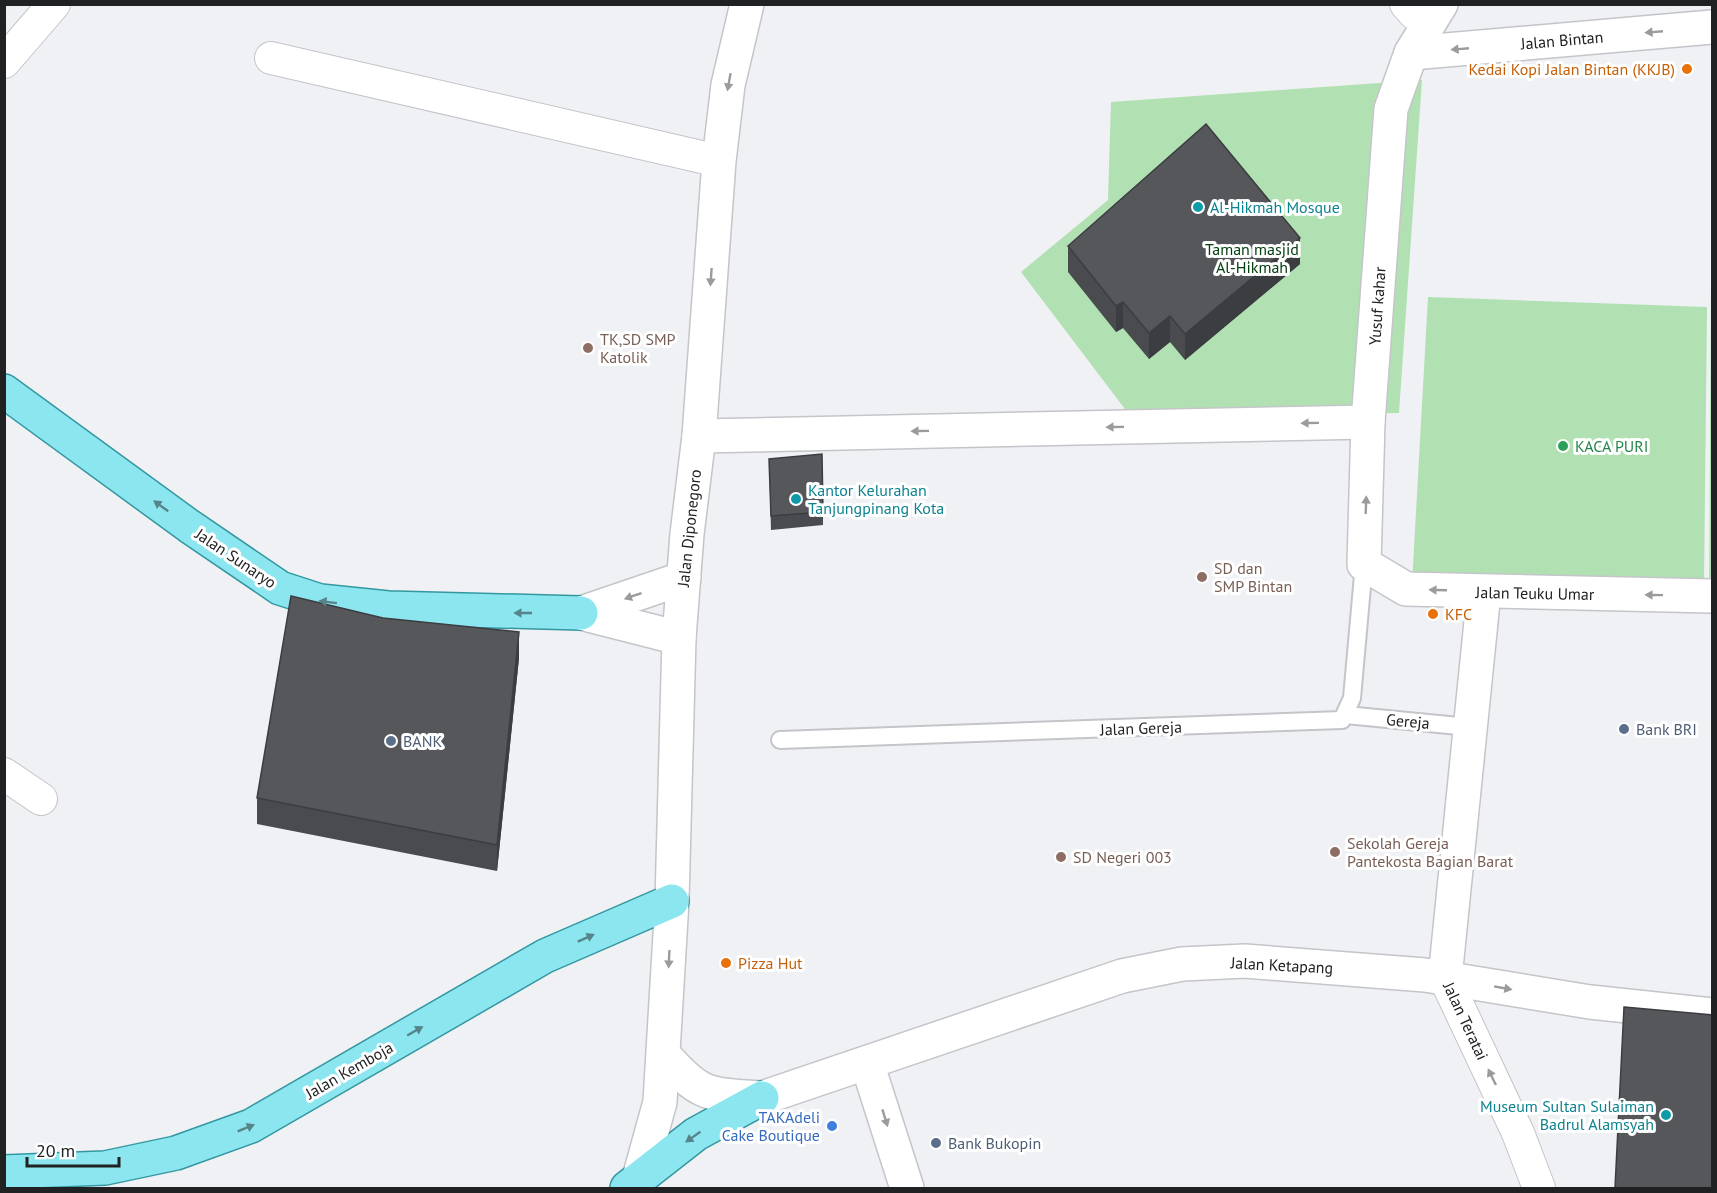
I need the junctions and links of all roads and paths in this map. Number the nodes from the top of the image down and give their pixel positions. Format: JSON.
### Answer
{"nodes":[{"id":1,"x":54,"y":4,"type":"edge"},
{"id":2,"x":747,"y":4,"type":"edge"},
{"id":3,"x":1426,"y":9,"type":"edge"},
{"id":4,"x":1713,"y":27,"type":"edge"},
{"id":5,"x":1412,"y":53,"type":"junction"},
{"id":6,"x":271,"y":58,"type":"dead end"},
{"id":7,"x":4,"y":62,"type":"edge"},
{"id":8,"x":719,"y":161,"type":"junction"},
{"id":9,"x":4,"y":391,"type":"edge"},
{"id":10,"x":1368,"y":422,"type":"junction"},
{"id":11,"x":699,"y":436,"type":"junction"},
{"id":12,"x":1364,"y":564,"type":"junction"},
{"id":13,"x":684,"y":578,"type":"junction"},
{"id":14,"x":1484,"y":592,"type":"junction"},
{"id":15,"x":1713,"y":596,"type":"edge"},
{"id":16,"x":581,"y":614,"type":"junction"},
{"id":17,"x":679,"y":638,"type":"junction"},
{"id":18,"x":1346,"y":715,"type":"junction"},
{"id":19,"x":1470,"y":727,"type":"junction"},
{"id":20,"x":780,"y":740,"type":"dead end"},
{"id":21,"x":4,"y":774,"type":"edge"},
{"id":22,"x":41,"y":799,"type":"dead end"},
{"id":23,"x":672,"y":900,"type":"junction"},
{"id":24,"x":1445,"y":978,"type":"junction"},
{"id":25,"x":1713,"y":1015,"type":"edge"},
{"id":26,"x":664,"y":1055,"type":"junction"},
{"id":27,"x":867,"y":1062,"type":"junction"},
{"id":28,"x":762,"y":1098,"type":"junction"},
{"id":29,"x":4,"y":1172,"type":"edge"},
{"id":30,"x":633,"y":1183,"type":"edge"},
{"id":31,"x":907,"y":1188,"type":"edge"},
{"id":32,"x":1539,"y":1188,"type":"edge"}],
"edges":[{"from":1,"to":7,"type":"street"},
{"from":2,"to":8,"type":"main road","name":"Jalan Diponegoro","one_way":true},
{"from":3,"to":5,"type":"main road","name":"Yusuf kahar"},
{"from":4,"to":5,"type":"main road","name":"Jalan Bintan","one_way":true},
{"from":5,"to":10,"type":"main road","name":"Yusuf kahar"},
{"from":6,"to":8,"type":"street"},
{"from":8,"to":11,"type":"main road","name":"Jalan Diponegoro","one_way":true},
{"from":16,"to":9,"type":"main road","name":"Jalan Sunaryo","one_way":true},
{"from":10,"to":11,"type":"main road","one_way":true},
{"from":12,"to":10,"type":"main road","name":"Yusuf kahar","one_way":true},
{"from":11,"to":13,"type":"main road","name":"Jalan Diponegoro"},
{"from":14,"to":12,"type":"main road","name":"Jalan Teuku Umar","one_way":true},
{"from":12,"to":18,"type":"lane"},
{"from":13,"to":16,"type":"main road","name":"Jalan Sunaryo","one_way":true},
{"from":13,"to":17,"type":"main road","name":"Jalan Diponegoro"},
{"from":15,"to":14,"type":"main road","name":"Jalan Teuku Umar","one_way":true},
{"from":14,"to":19,"type":"main road","name":"Jalan Teratai"},
{"from":16,"to":17,"type":"main road","name":"Jalan Sunaryo"},
{"from":17,"to":23,"type":"main road","name":"Jalan Diponegoro"},
{"from":18,"to":19,"type":"lane","name":"Gereja"},
{"from":18,"to":20,"type":"lane","name":"Jalan Gereja"},
{"from":19,"to":24,"type":"main road","name":"Jalan Teratai"},
{"from":21,"to":22,"type":"street"},
{"from":23,"to":26,"type":"main road","name":"Jalan Diponegoro","one_way":true},
{"from":29,"to":23,"type":"main road","name":"Jalan Kemboja","one_way":true},
{"from":24,"to":25,"type":"main road","name":"Jalan Ketapang","one_way":true},
{"from":24,"to":27,"type":"main road","name":"Jalan Ketapang"},
{"from":32,"to":24,"type":"street","name":"Jalan Teratai","one_way":true},
{"from":26,"to":28,"type":"main road"},
{"from":26,"to":30,"type":"main road","name":"Jalan Diponegoro"},
{"from":27,"to":28,"type":"main road","name":"Jalan Ketapang"},
{"from":27,"to":31,"type":"main road","one_way":true},
{"from":28,"to":30,"type":"main road","one_way":true}]}
